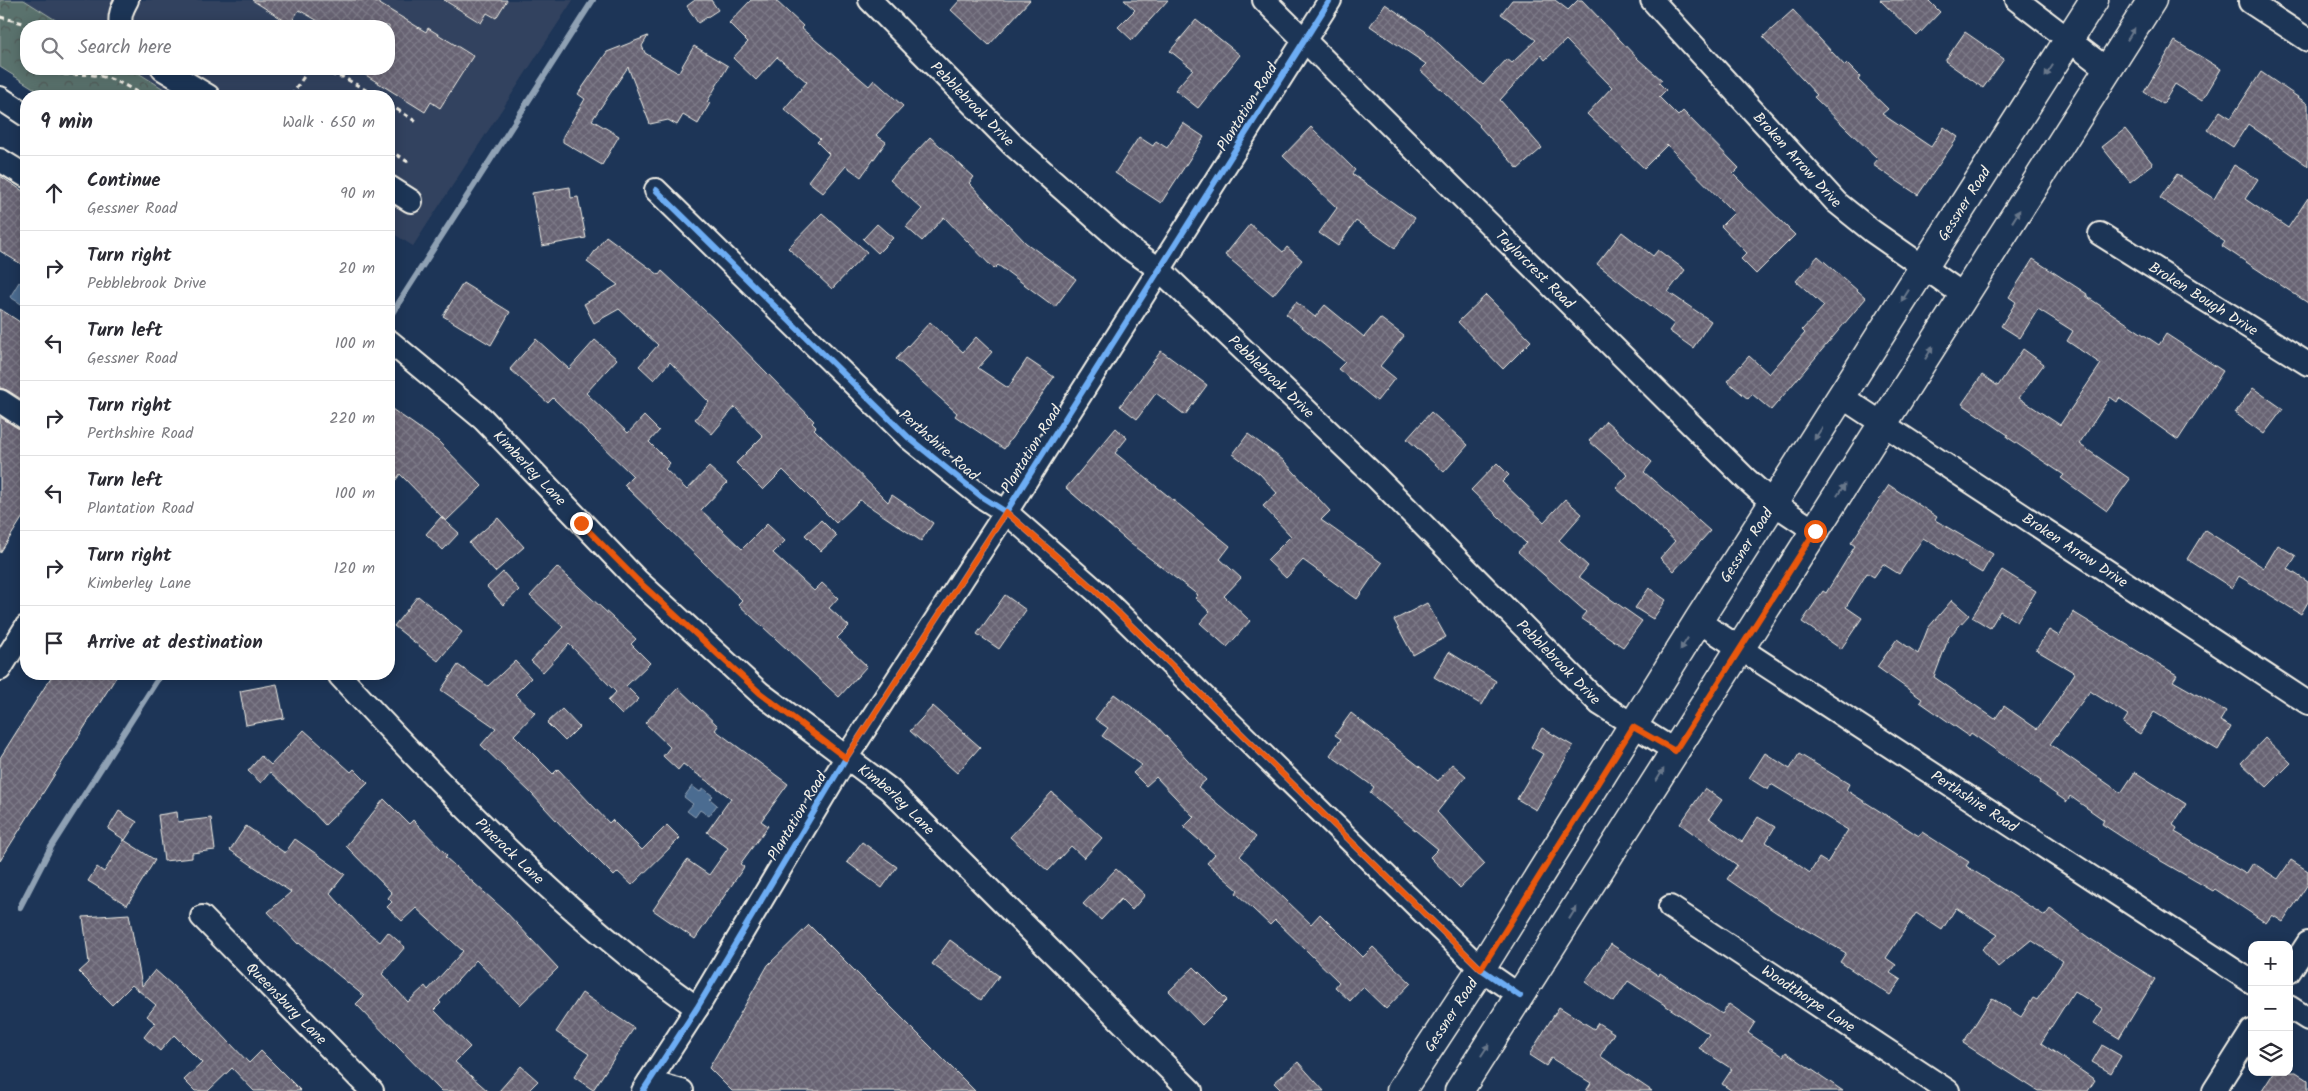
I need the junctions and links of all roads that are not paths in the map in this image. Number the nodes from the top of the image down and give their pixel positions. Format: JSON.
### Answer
{"nodes":[{"id":1,"x":127,"y":0,"type":"edge"},
{"id":2,"x":870,"y":0,"type":"edge"},
{"id":3,"x":1264,"y":0,"type":"edge"},
{"id":4,"x":1330,"y":0,"type":"edge"},
{"id":5,"x":1652,"y":0,"type":"edge"},
{"id":6,"x":2017,"y":0,"type":"edge"},
{"id":7,"x":2094,"y":0,"type":"edge"},
{"id":8,"x":2152,"y":0,"type":"edge"},
{"id":9,"x":2250,"y":2,"type":"dead end"},
{"id":10,"x":120,"y":20,"type":"edge"},
{"id":11,"x":2068,"y":40,"type":"junction"},
{"id":12,"x":2308,"y":40,"type":"edge"},
{"id":13,"x":1304,"y":41,"type":"junction"},
{"id":14,"x":2108,"y":70,"type":"junction"},
{"id":15,"x":173,"y":75,"type":"edge"},
{"id":16,"x":198,"y":90,"type":"edge"},
{"id":17,"x":0,"y":98,"type":"edge"},
{"id":18,"x":20,"y":111,"type":"edge"},
{"id":19,"x":0,"y":160,"type":"edge"},
{"id":20,"x":20,"y":172,"type":"edge"},
{"id":21,"x":656,"y":190,"type":"dead end"},
{"id":22,"x":395,"y":191,"type":"edge"},
{"id":23,"x":411,"y":201,"type":"dead end"},
{"id":24,"x":2100,"y":234,"type":"dead end"},
{"id":25,"x":1922,"y":267,"type":"junction"},
{"id":26,"x":1159,"y":269,"type":"junction"},
{"id":27,"x":1965,"y":296,"type":"junction"},
{"id":28,"x":395,"y":346,"type":"edge"},
{"id":29,"x":2308,"y":364,"type":"edge"},
{"id":30,"x":1842,"y":397,"type":"junction"},
{"id":31,"x":0,"y":401,"type":"edge"},
{"id":32,"x":20,"y":414,"type":"edge"},
{"id":33,"x":1884,"y":424,"type":"junction"},
{"id":34,"x":1773,"y":503,"type":"junction"},
{"id":35,"x":1006,"y":512,"type":"junction"},
{"id":36,"x":1815,"y":531,"type":"junction"},
{"id":37,"x":1698,"y":621,"type":"junction"},
{"id":38,"x":20,"y":632,"type":"edge"},
{"id":39,"x":6,"y":644,"type":"edge"},
{"id":40,"x":1740,"y":648,"type":"junction"},
{"id":41,"x":0,"y":668,"type":"edge"},
{"id":42,"x":344,"y":680,"type":"edge"},
{"id":43,"x":2308,"y":703,"type":"edge"},
{"id":44,"x":1633,"y":727,"type":"junction"},
{"id":45,"x":1675,"y":751,"type":"junction"},
{"id":46,"x":846,"y":758,"type":"junction"},
{"id":47,"x":1670,"y":907,"type":"dead end"},
{"id":48,"x":202,"y":917,"type":"dead end"},
{"id":49,"x":2308,"y":943,"type":"edge"},
{"id":50,"x":2293,"y":966,"type":"edge"},
{"id":51,"x":1481,"y":969,"type":"junction"},
{"id":52,"x":2248,"y":979,"type":"edge"},
{"id":53,"x":1520,"y":996,"type":"junction"},
{"id":54,"x":696,"y":1008,"type":"junction"},
{"id":55,"x":2293,"y":1010,"type":"edge"},
{"id":56,"x":2308,"y":1020,"type":"edge"},
{"id":57,"x":2248,"y":1037,"type":"edge"},
{"id":58,"x":646,"y":1087,"type":"edge"},
{"id":59,"x":372,"y":1091,"type":"edge"},
{"id":60,"x":682,"y":1091,"type":"edge"},
{"id":61,"x":1191,"y":1091,"type":"edge"},
{"id":62,"x":1401,"y":1091,"type":"edge"},
{"id":63,"x":1459,"y":1091,"type":"edge"},
{"id":64,"x":1948,"y":1091,"type":"edge"},
{"id":65,"x":2214,"y":1091,"type":"edge"}],
"edges":[{"from":1,"to":10,"type":"street"},
{"from":2,"to":26,"type":"street","name":"Pebblebrook Drive"},
{"from":3,"to":13,"type":"street","name":"Taylorcrest Road"},
{"from":4,"to":13,"type":"street","name":"Plantation Road"},
{"from":5,"to":25,"type":"street","name":"Broken Arrow Drive"},
{"from":6,"to":11,"type":"street"},
{"from":7,"to":11,"type":"main road","name":"Gessner Road"},
{"from":14,"to":8,"type":"main road","one_way":true},
{"from":9,"to":12,"type":"street"},
{"from":11,"to":14,"type":"street"},
{"from":11,"to":25,"type":"main road","name":"Gessner Road","one_way":true},
{"from":13,"to":26,"type":"street","name":"Plantation Road"},
{"from":13,"to":34,"type":"street","name":"Taylorcrest Road"},
{"from":27,"to":14,"type":"main road","one_way":true},
{"from":15,"to":16,"type":"street"},
{"from":17,"to":18,"type":"street"},
{"from":19,"to":20,"type":"street"},
{"from":21,"to":35,"type":"street","name":"Perthshire Road"},
{"from":22,"to":23,"type":"street"},
{"from":24,"to":29,"type":"street","name":"Broken Bough Drive"},
{"from":25,"to":27,"type":"street","name":"Broken Arrow Drive"},
{"from":25,"to":30,"type":"main road","name":"Gessner Road","one_way":true},
{"from":26,"to":35,"type":"street","name":"Plantation Road"},
{"from":26,"to":44,"type":"street","name":"Pebblebrook Drive"},
{"from":33,"to":27,"type":"main road","one_way":true},
{"from":28,"to":46,"type":"street","name":"Kimberley Lane"},
{"from":30,"to":33,"type":"street","name":"Broken Arrow Drive"},
{"from":30,"to":34,"type":"main road","name":"Gessner Road","one_way":true},
{"from":31,"to":32,"type":"street"},
{"from":36,"to":33,"type":"main road","one_way":true},
{"from":33,"to":43,"type":"street","name":"Broken Arrow Drive"},
{"from":34,"to":36,"type":"street","name":"Taylorcrest Road"},
{"from":34,"to":37,"type":"main road","name":"Gessner Road"},
{"from":35,"to":46,"type":"street","name":"Plantation Road"},
{"from":35,"to":51,"type":"street","name":"Perthshire Road"},
{"from":36,"to":40,"type":"main road"},
{"from":37,"to":40,"type":"street","name":"Perthshire Road"},
{"from":37,"to":44,"type":"main road","name":"Gessner Road","one_way":true},
{"from":38,"to":39,"type":"street"},
{"from":39,"to":41,"type":"street"},
{"from":40,"to":45,"type":"main road"},
{"from":40,"to":52,"type":"street","name":"Perthshire Road"},
{"from":42,"to":54,"type":"street","name":"Pinerock Lane"},
{"from":44,"to":45,"type":"street","name":"Pebblebrook Drive"},
{"from":44,"to":51,"type":"main road","name":"Gessner Road"},
{"from":53,"to":45,"type":"main road","one_way":true},
{"from":46,"to":54,"type":"street","name":"Plantation Road"},
{"from":46,"to":61,"type":"street","name":"Kimberley Lane"},
{"from":47,"to":64,"type":"street","name":"Woodthorpe Lane"},
{"from":48,"to":59,"type":"street","name":"Queensbury Lane"},
{"from":49,"to":50,"type":"street"},
{"from":51,"to":53,"type":"street","name":"Perthshire Road"},
{"from":51,"to":62,"type":"main road","name":"Gessner Road"},
{"from":63,"to":53,"type":"main road","one_way":true},
{"from":54,"to":58,"type":"street","name":"Plantation Road"},
{"from":55,"to":56,"type":"street"},
{"from":57,"to":65,"type":"street"},
{"from":58,"to":60,"type":"street"}]}
